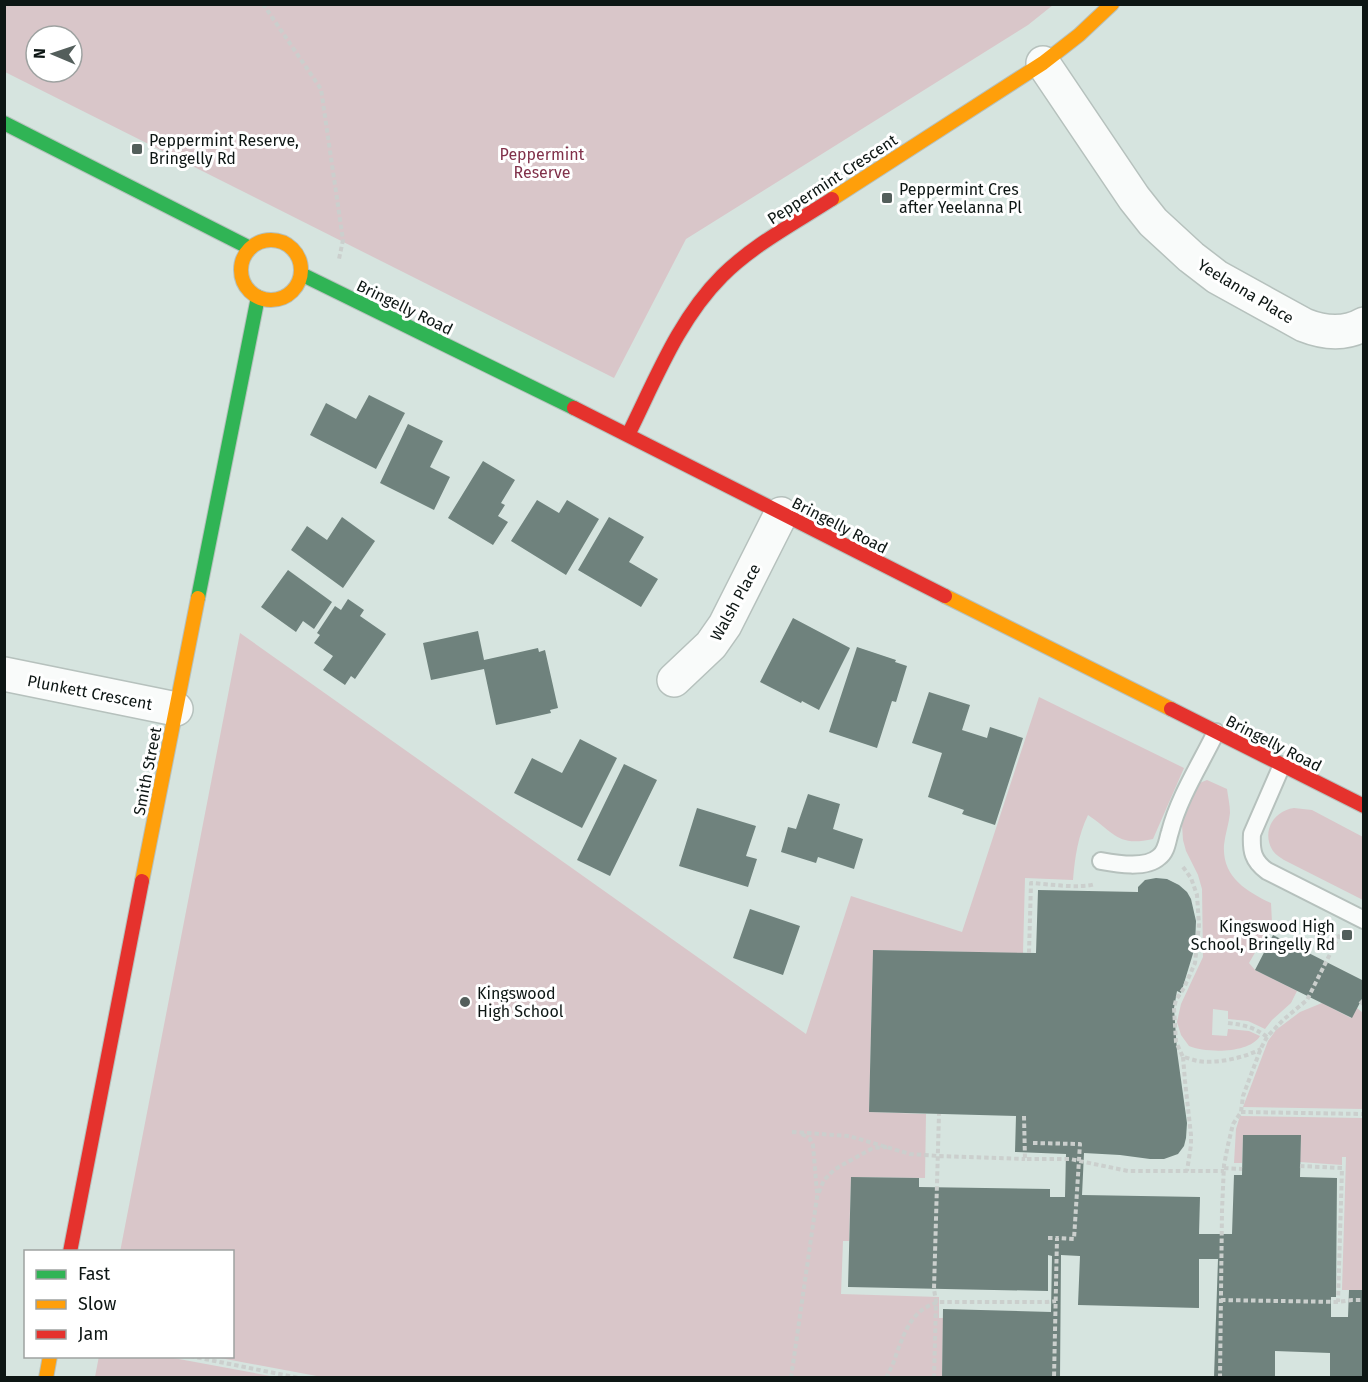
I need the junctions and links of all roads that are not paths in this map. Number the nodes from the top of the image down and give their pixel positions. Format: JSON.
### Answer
{"nodes":[{"id":1,"x":1112,"y":4,"type":"edge"},
{"id":2,"x":1043,"y":63,"type":"junction"},
{"id":3,"x":4,"y":123,"type":"edge"},
{"id":4,"x":250,"y":248,"type":"junction"},
{"id":5,"x":301,"y":274,"type":"junction"},
{"id":6,"x":258,"y":297,"type":"junction"},
{"id":7,"x":1364,"y":324,"type":"edge"},
{"id":8,"x":628,"y":435,"type":"junction"},
{"id":9,"x":781,"y":514,"type":"junction"},
{"id":10,"x":4,"y":674,"type":"edge"},
{"id":11,"x":675,"y":680,"type":"dead end"},
{"id":12,"x":176,"y":709,"type":"junction"},
{"id":13,"x":1216,"y":732,"type":"junction"},
{"id":14,"x":1282,"y":765,"type":"junction"},
{"id":15,"x":1364,"y":806,"type":"edge"},
{"id":16,"x":1101,"y":861,"type":"road end"},
{"id":17,"x":1364,"y":920,"type":"edge"},
{"id":18,"x":70,"y":1250,"type":"edge"},
{"id":19,"x":50,"y":1358,"type":"edge"},
{"id":20,"x":46,"y":1377,"type":"edge"}],
"edges":[{"from":1,"to":2,"type":"main road","name":"Peppermint Crescent"},
{"from":2,"to":7,"type":"street","name":"Yeelanna Place"},
{"from":2,"to":8,"type":"main road","name":"Peppermint Crescent"},
{"from":3,"to":4,"type":"main road"},
{"from":4,"to":5,"type":"main road"},
{"from":4,"to":6,"type":"main road"},
{"from":5,"to":6,"type":"main road"},
{"from":5,"to":8,"type":"main road","name":"Bringelly Road"},
{"from":6,"to":12,"type":"main road","name":"Smith Street"},
{"from":8,"to":9,"type":"main road","name":"Bringelly Road"},
{"from":9,"to":11,"type":"street","name":"Walsh Place"},
{"from":9,"to":13,"type":"main road","name":"Bringelly Road"},
{"from":10,"to":12,"type":"street","name":"Plunkett Crescent"},
{"from":12,"to":18,"type":"main road","name":"Smith Street"},
{"from":13,"to":14,"type":"main road","name":"Bringelly Road"},
{"from":13,"to":16,"type":"lane"},
{"from":14,"to":15,"type":"main road","name":"Bringelly Road"},
{"from":14,"to":17,"type":"lane"},
{"from":19,"to":20,"type":"main road"}]}
